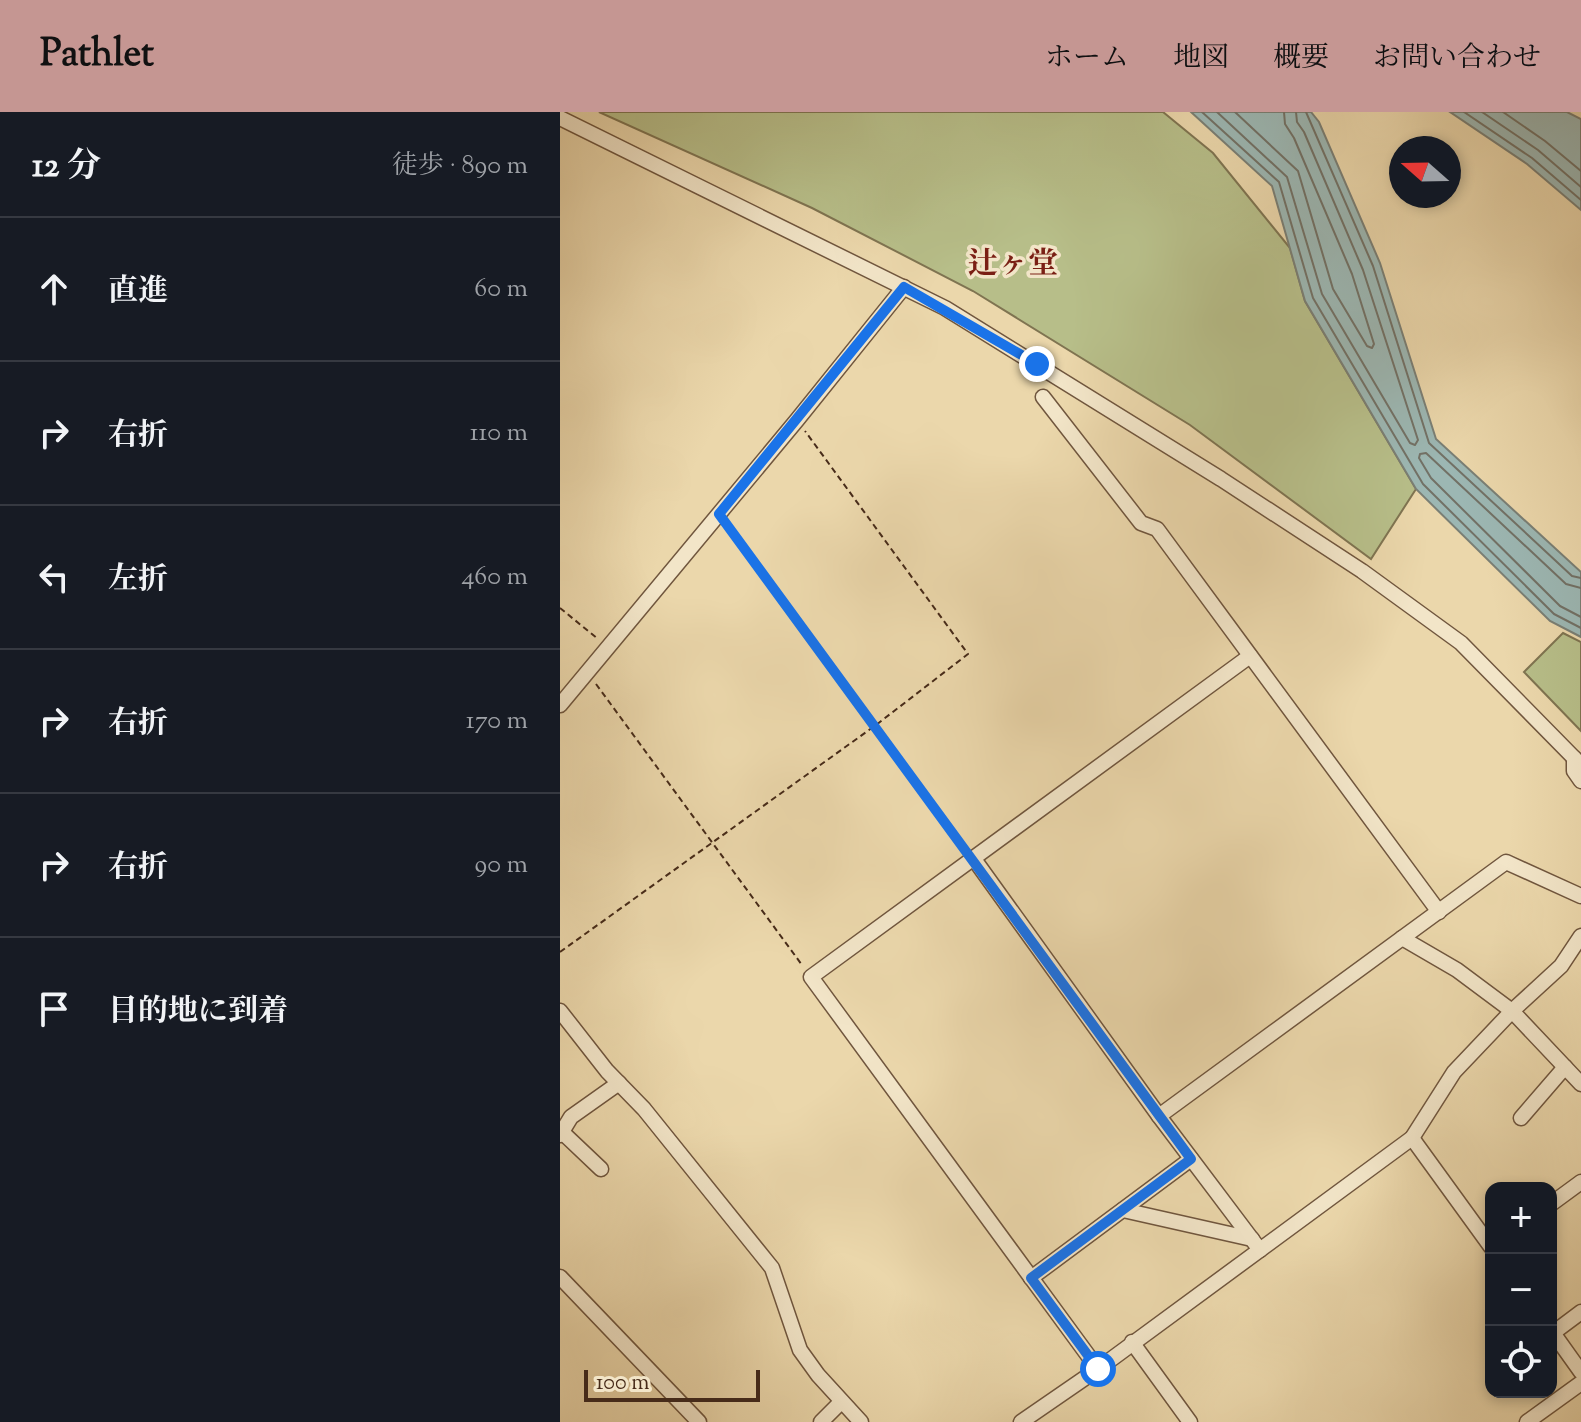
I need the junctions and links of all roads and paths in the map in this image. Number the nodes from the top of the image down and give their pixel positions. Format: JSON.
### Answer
{"nodes":[{"id":1,"x":560,"y":118,"type":"edge"},
{"id":2,"x":904,"y":287,"type":"junction"},
{"id":3,"x":1043,"y":397,"type":"dead end"},
{"id":4,"x":797,"y":420,"type":"junction"},
{"id":5,"x":719,"y":514,"type":"junction"},
{"id":6,"x":560,"y":608,"type":"edge"},
{"id":7,"x":608,"y":647,"type":"junction"},
{"id":8,"x":1250,"y":656,"type":"junction"},
{"id":9,"x":588,"y":673,"type":"junction"},
{"id":10,"x":560,"y":705,"type":"edge"},
{"id":11,"x":876,"y":725,"type":"junction"},
{"id":12,"x":1578,"y":761,"type":"edge"},
{"id":13,"x":1581,"y":781,"type":"edge"},
{"id":14,"x":711,"y":843,"type":"junction"},
{"id":15,"x":974,"y":859,"type":"junction"},
{"id":16,"x":1581,"y":896,"type":"edge"},
{"id":17,"x":1439,"y":912,"type":"junction"},
{"id":18,"x":1581,"y":936,"type":"edge"},
{"id":19,"x":1402,"y":938,"type":"junction"},
{"id":20,"x":560,"y":952,"type":"edge"},
{"id":21,"x":811,"y":977,"type":"junction"},
{"id":22,"x":560,"y":1011,"type":"edge"},
{"id":23,"x":1512,"y":1011,"type":"junction"},
{"id":24,"x":1565,"y":1067,"type":"junction"},
{"id":25,"x":619,"y":1083,"type":"junction"},
{"id":26,"x":1581,"y":1084,"type":"edge"},
{"id":27,"x":1159,"y":1116,"type":"junction"},
{"id":28,"x":1521,"y":1118,"type":"dead end"},
{"id":29,"x":561,"y":1134,"type":"edge"},
{"id":30,"x":1412,"y":1138,"type":"junction"},
{"id":31,"x":1191,"y":1159,"type":"junction"},
{"id":32,"x":601,"y":1169,"type":"dead end"},
{"id":33,"x":1581,"y":1182,"type":"edge"},
{"id":34,"x":1557,"y":1200,"type":"edge"},
{"id":35,"x":1123,"y":1210,"type":"junction"},
{"id":36,"x":1485,"y":1238,"type":"edge"},
{"id":37,"x":1256,"y":1244,"type":"junction"},
{"id":38,"x":560,"y":1277,"type":"edge"},
{"id":39,"x":1031,"y":1278,"type":"junction"},
{"id":40,"x":1581,"y":1312,"type":"edge"},
{"id":41,"x":1557,"y":1329,"type":"edge"},
{"id":42,"x":1557,"y":1339,"type":"edge"},
{"id":43,"x":1132,"y":1342,"type":"junction"},
{"id":44,"x":1098,"y":1369,"type":"junction"},
{"id":45,"x":1581,"y":1372,"type":"edge"},
{"id":46,"x":1581,"y":1383,"type":"edge"},
{"id":47,"x":841,"y":1402,"type":"junction"},
{"id":48,"x":699,"y":1422,"type":"edge"},
{"id":49,"x":821,"y":1422,"type":"edge"},
{"id":50,"x":861,"y":1422,"type":"edge"},
{"id":51,"x":1021,"y":1422,"type":"edge"},
{"id":52,"x":1190,"y":1422,"type":"edge"},
{"id":53,"x":1527,"y":1422,"type":"edge"}],
"edges":[{"from":1,"to":2,"type":"street"},
{"from":2,"to":4,"type":"street"},
{"from":2,"to":12,"type":"street"},
{"from":3,"to":8,"type":"street"},
{"from":4,"to":5,"type":"street"},
{"from":4,"to":11,"type":"path"},
{"from":5,"to":7,"type":"street"},
{"from":5,"to":11,"type":"path"},
{"from":6,"to":7,"type":"path"},
{"from":7,"to":9,"type":"street"},
{"from":8,"to":15,"type":"street"},
{"from":8,"to":17,"type":"street"},
{"from":9,"to":10,"type":"street"},
{"from":9,"to":14,"type":"path"},
{"from":11,"to":14,"type":"path"},
{"from":11,"to":15,"type":"path"},
{"from":12,"to":13,"type":"street"},
{"from":14,"to":20,"type":"path"},
{"from":14,"to":21,"type":"path"},
{"from":15,"to":21,"type":"street"},
{"from":15,"to":27,"type":"street"},
{"from":16,"to":17,"type":"street"},
{"from":17,"to":19,"type":"street"},
{"from":18,"to":23,"type":"street"},
{"from":19,"to":23,"type":"street"},
{"from":19,"to":27,"type":"street"},
{"from":21,"to":39,"type":"street"},
{"from":22,"to":25,"type":"street"},
{"from":23,"to":24,"type":"street"},
{"from":23,"to":30,"type":"street"},
{"from":24,"to":26,"type":"street"},
{"from":24,"to":28,"type":"street"},
{"from":25,"to":29,"type":"street"},
{"from":25,"to":47,"type":"street"},
{"from":27,"to":31,"type":"street"},
{"from":29,"to":32,"type":"street"},
{"from":30,"to":36,"type":"street"},
{"from":30,"to":37,"type":"street"},
{"from":31,"to":35,"type":"street"},
{"from":31,"to":37,"type":"street"},
{"from":33,"to":34,"type":"street"},
{"from":35,"to":37,"type":"street"},
{"from":35,"to":39,"type":"street"},
{"from":37,"to":43,"type":"street"},
{"from":38,"to":48,"type":"street"},
{"from":39,"to":44,"type":"street"},
{"from":40,"to":41,"type":"street"},
{"from":42,"to":45,"type":"street"},
{"from":43,"to":44,"type":"street"},
{"from":43,"to":52,"type":"street"},
{"from":44,"to":51,"type":"street"},
{"from":46,"to":53,"type":"street"},
{"from":47,"to":49,"type":"street"},
{"from":47,"to":50,"type":"street"}]}
